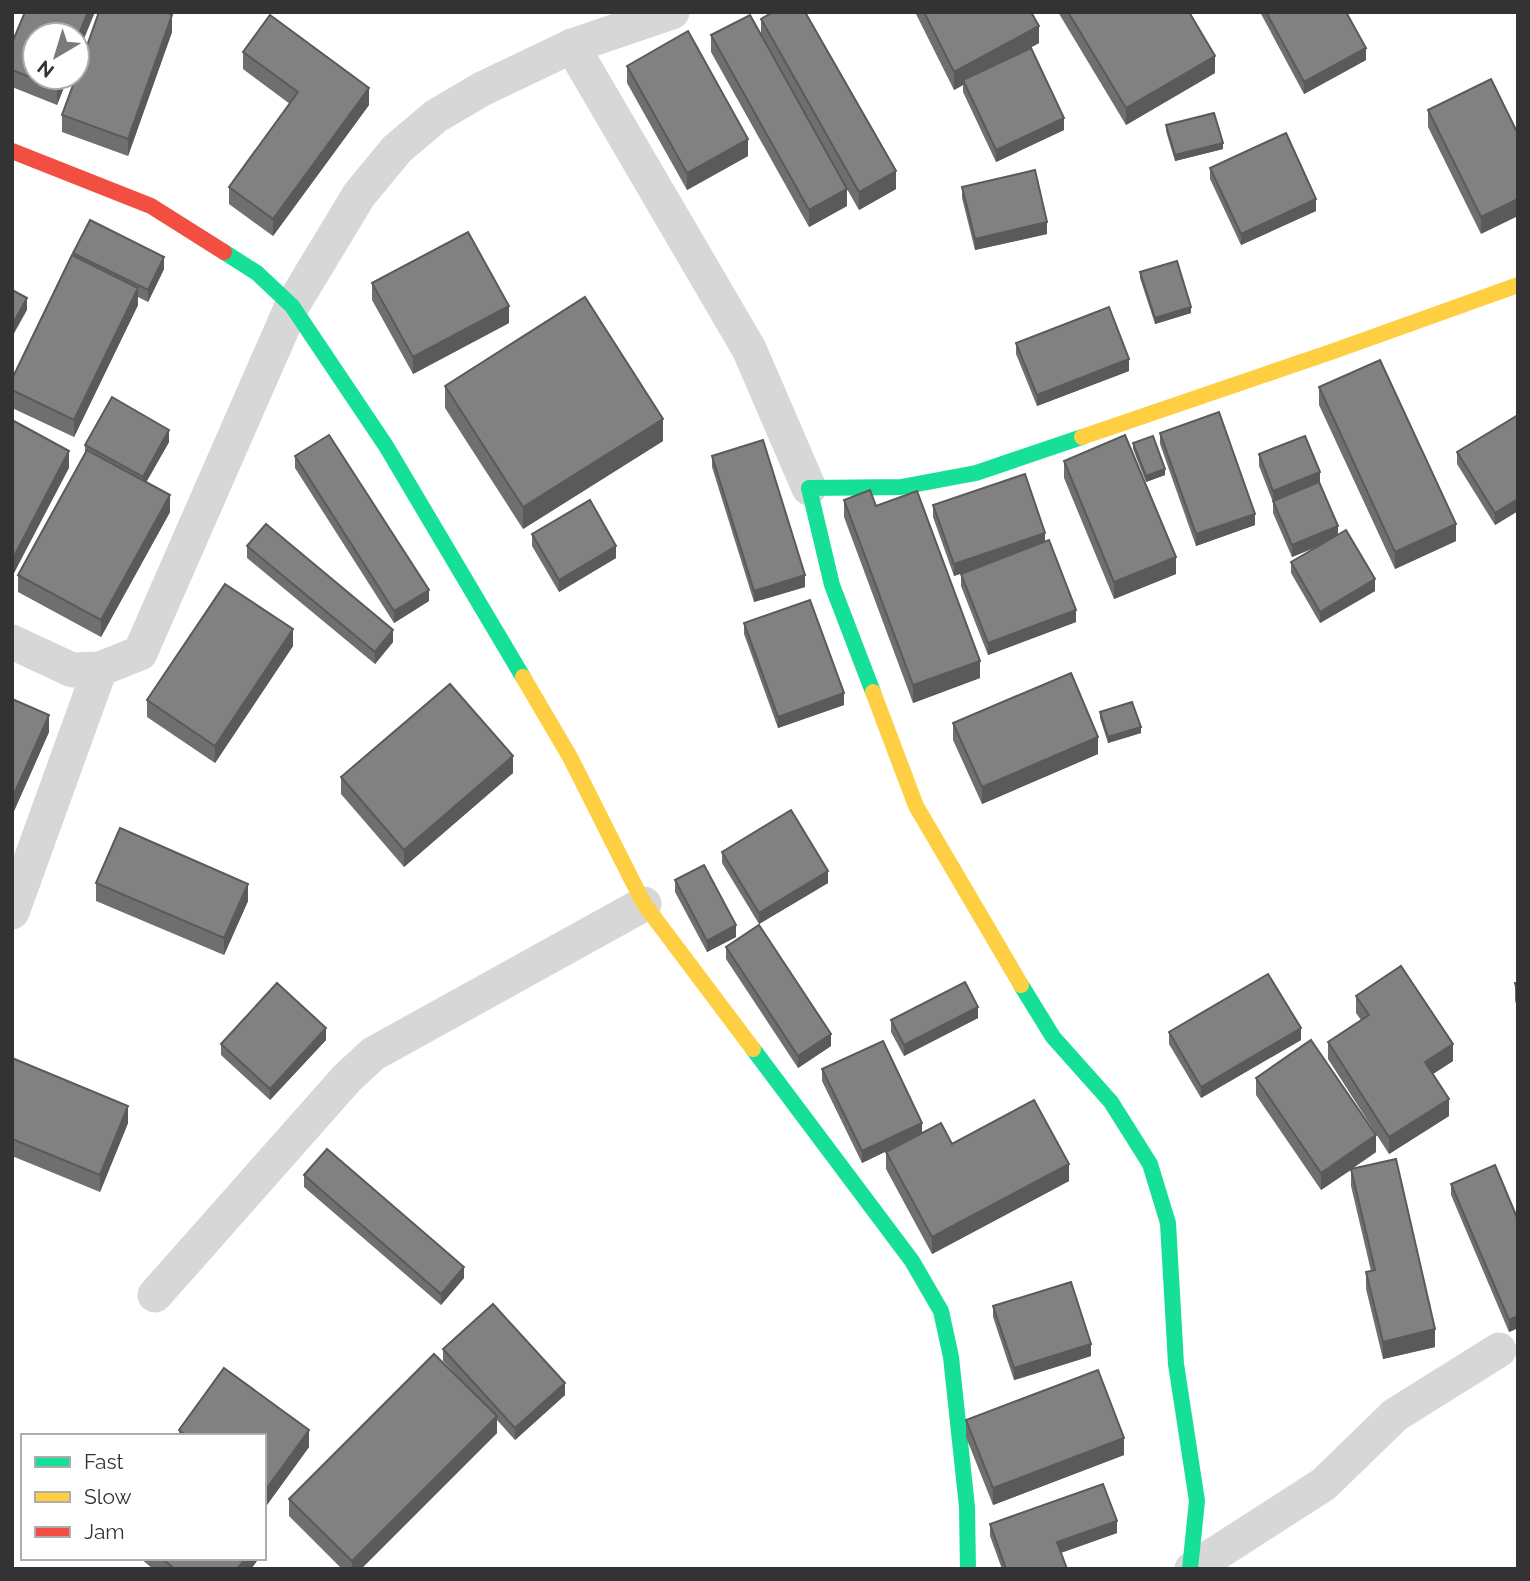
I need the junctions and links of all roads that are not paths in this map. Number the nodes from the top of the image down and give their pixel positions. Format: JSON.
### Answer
{"nodes":[{"id":1,"x":672,"y":12,"type":"edge"},
{"id":2,"x":572,"y":46,"type":"junction"},
{"id":3,"x":12,"y":151,"type":"edge"},
{"id":4,"x":1518,"y":285,"type":"edge"},
{"id":5,"x":292,"y":306,"type":"junction"},
{"id":6,"x":809,"y":488,"type":"junction"},
{"id":7,"x":12,"y":642,"type":"edge"},
{"id":8,"x":100,"y":670,"type":"junction"},
{"id":9,"x":644,"y":904,"type":"junction"},
{"id":10,"x":12,"y":912,"type":"edge"},
{"id":11,"x":155,"y":1295,"type":"dead end"},
{"id":12,"x":1499,"y":1350,"type":"dead end"},
{"id":13,"x":968,"y":1569,"type":"edge"},
{"id":14,"x":1191,"y":1569,"type":"edge"}],
"edges":[{"from":1,"to":2,"type":"street"},
{"from":2,"to":5,"type":"street"},
{"from":2,"to":6,"type":"street"},
{"from":3,"to":5,"type":"street"},
{"from":4,"to":6,"type":"street"},
{"from":5,"to":8,"type":"street"},
{"from":5,"to":9,"type":"street"},
{"from":6,"to":14,"type":"street"},
{"from":7,"to":8,"type":"street"},
{"from":8,"to":10,"type":"street"},
{"from":9,"to":11,"type":"street"},
{"from":9,"to":13,"type":"street"},
{"from":12,"to":14,"type":"street"}]}
